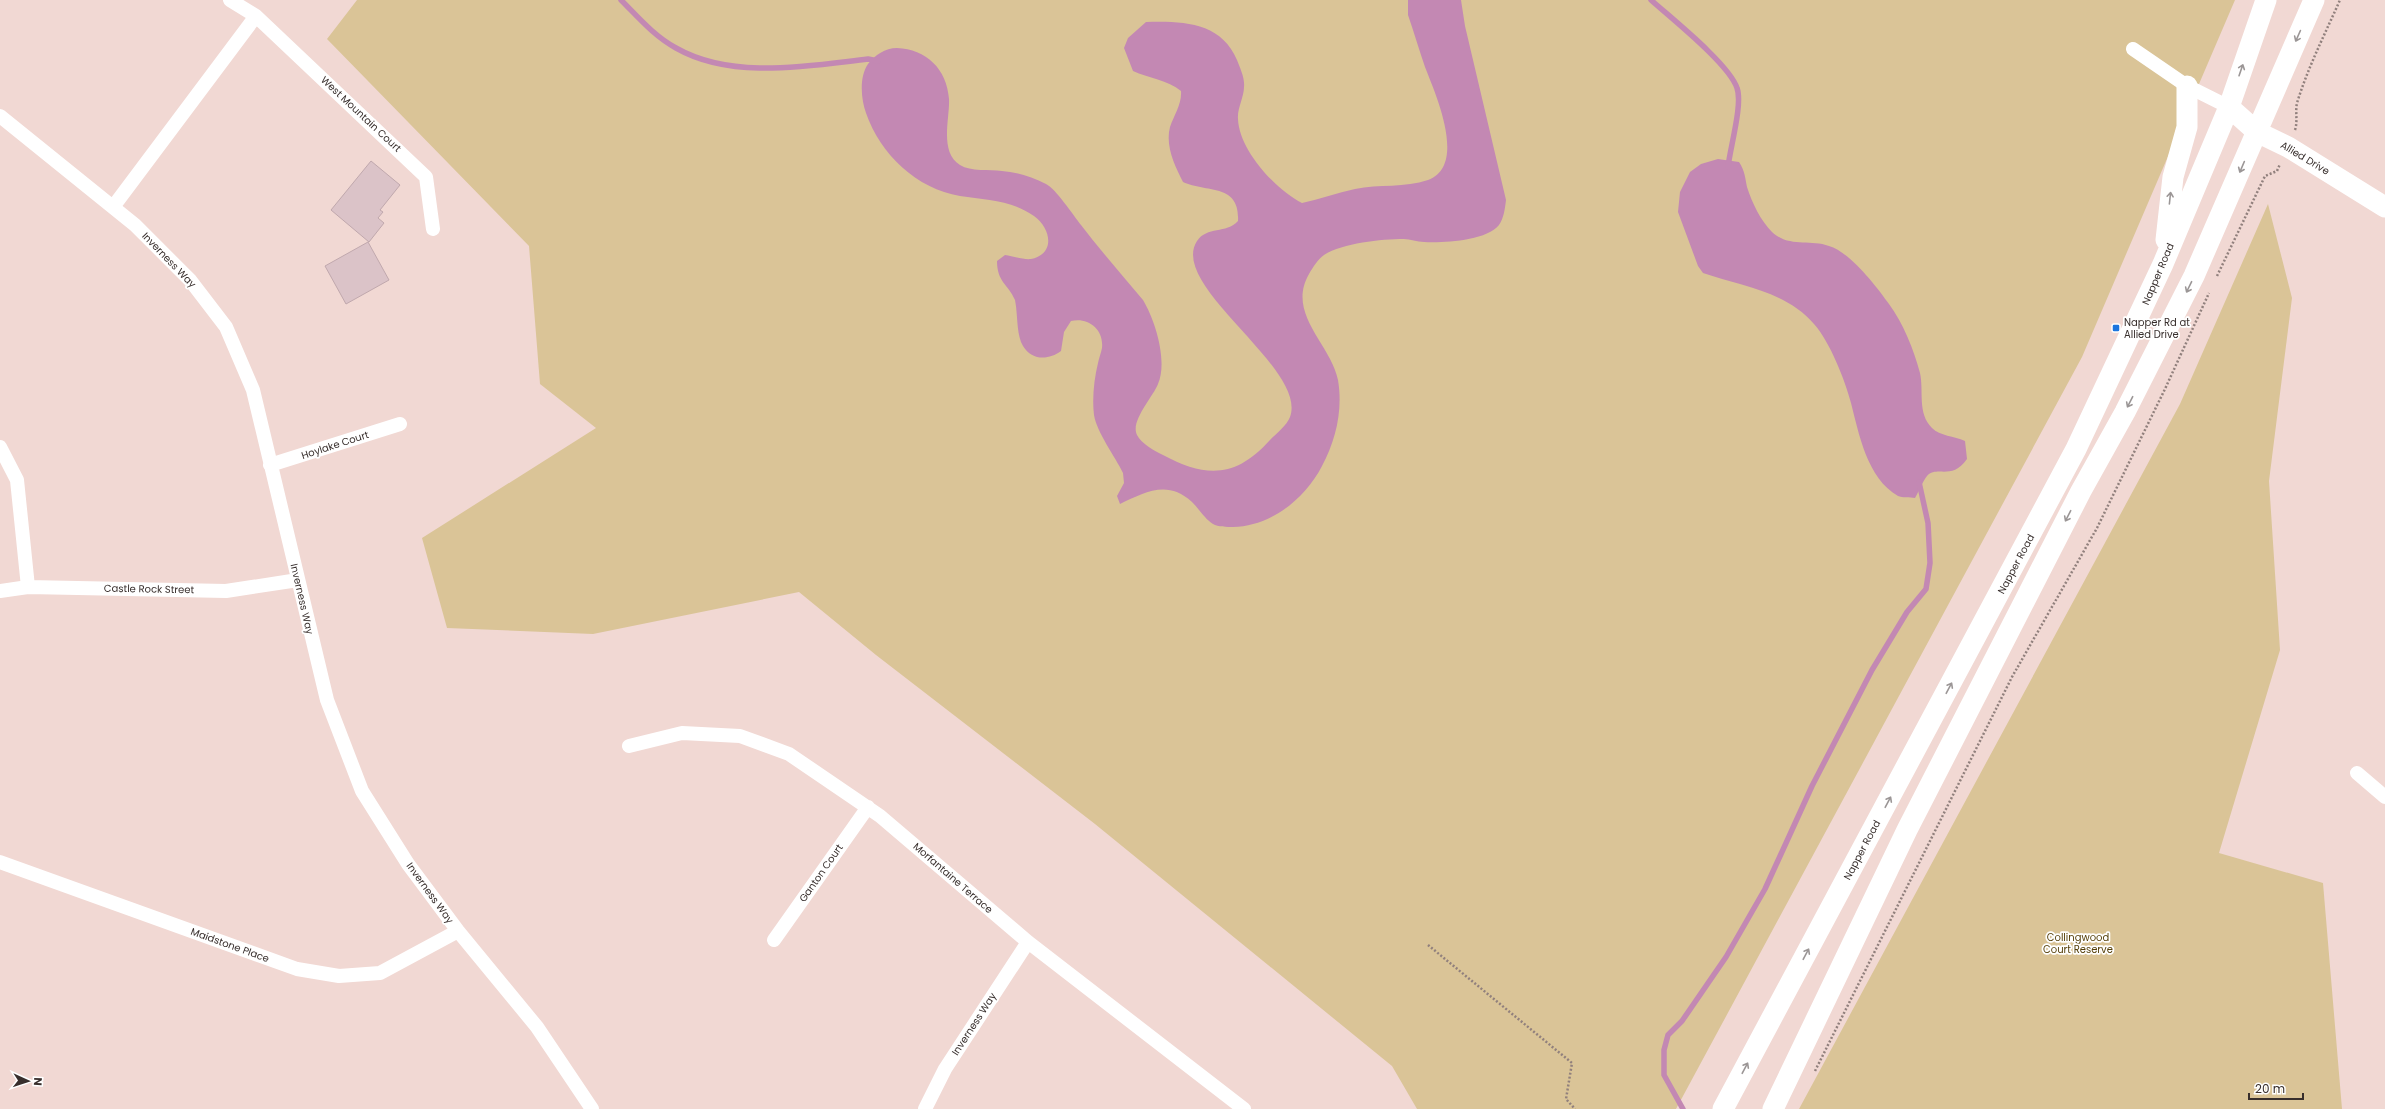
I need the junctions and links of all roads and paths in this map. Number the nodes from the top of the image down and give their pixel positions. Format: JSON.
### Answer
{"nodes":[{"id":1,"x":230,"y":0,"type":"edge"},
{"id":2,"x":2266,"y":0,"type":"edge"},
{"id":3,"x":2314,"y":0,"type":"edge"},
{"id":4,"x":2340,"y":0,"type":"edge"},
{"id":5,"x":256,"y":16,"type":"junction"},
{"id":6,"x":2133,"y":49,"type":"dead end"},
{"id":7,"x":2186,"y":86,"type":"junction"},
{"id":8,"x":2229,"y":107,"type":"junction"},
{"id":9,"x":0,"y":116,"type":"edge"},
{"id":10,"x":2257,"y":132,"type":"junction"},
{"id":11,"x":2288,"y":147,"type":"junction"},
{"id":12,"x":113,"y":207,"type":"junction"},
{"id":13,"x":2385,"y":207,"type":"edge"},
{"id":14,"x":433,"y":229,"type":"dead end"},
{"id":15,"x":2163,"y":264,"type":"junction"},
{"id":16,"x":2213,"y":284,"type":"dead end"},
{"id":17,"x":2210,"y":290,"type":"dead end"},
{"id":18,"x":400,"y":424,"type":"dead end"},
{"id":19,"x":0,"y":447,"type":"edge"},
{"id":20,"x":270,"y":466,"type":"junction"},
{"id":21,"x":298,"y":580,"type":"junction"},
{"id":22,"x":28,"y":587,"type":"junction"},
{"id":23,"x":0,"y":591,"type":"edge"},
{"id":24,"x":629,"y":746,"type":"dead end"},
{"id":25,"x":2357,"y":773,"type":"dead end"},
{"id":26,"x":2385,"y":797,"type":"edge"},
{"id":27,"x":868,"y":807,"type":"junction"},
{"id":28,"x":0,"y":862,"type":"edge"},
{"id":29,"x":458,"y":931,"type":"junction"},
{"id":30,"x":774,"y":940,"type":"dead end"},
{"id":31,"x":1028,"y":942,"type":"junction"},
{"id":32,"x":1428,"y":945,"type":"dead end"},
{"id":33,"x":1812,"y":1075,"type":"dead end"},
{"id":34,"x":592,"y":1109,"type":"edge"},
{"id":35,"x":925,"y":1109,"type":"edge"},
{"id":36,"x":1244,"y":1109,"type":"edge"},
{"id":37,"x":1575,"y":1109,"type":"edge"},
{"id":38,"x":1723,"y":1109,"type":"edge"},
{"id":39,"x":1773,"y":1109,"type":"edge"}],
"edges":[{"from":1,"to":5,"type":"street","name":"West Mountain Court"},
{"from":8,"to":2,"type":"main road","name":"Napper Road","one_way":true},
{"from":3,"to":10,"type":"main road","one_way":true},
{"from":4,"to":11,"type":"path"},
{"from":5,"to":12,"type":"street"},
{"from":5,"to":14,"type":"street","name":"West Mountain Court"},
{"from":6,"to":7,"type":"street"},
{"from":7,"to":8,"type":"street"},
{"from":15,"to":7,"type":"main road","one_way":true},
{"from":8,"to":10,"type":"main road","name":"Allied Drive"},
{"from":8,"to":15,"type":"main road","name":"Napper Road"},
{"from":9,"to":12,"type":"street","name":"Inverness Way"},
{"from":10,"to":11,"type":"main road","name":"Allied Drive"},
{"from":10,"to":39,"type":"main road","one_way":true},
{"from":11,"to":13,"type":"main road","name":"Allied Drive"},
{"from":11,"to":16,"type":"path"},
{"from":12,"to":20,"type":"street","name":"Inverness Way"},
{"from":38,"to":15,"type":"main road","name":"Napper Road","one_way":true},
{"from":17,"to":33,"type":"path"},
{"from":18,"to":20,"type":"street","name":"Hoylake Court"},
{"from":19,"to":22,"type":"street"},
{"from":20,"to":21,"type":"street","name":"Inverness Way"},
{"from":21,"to":22,"type":"street","name":"Castle Rock Street"},
{"from":21,"to":29,"type":"street","name":"Inverness Way"},
{"from":22,"to":23,"type":"street","name":"Castle Rock Street"},
{"from":24,"to":27,"type":"street","name":"Morfantaine Terrace"},
{"from":25,"to":26,"type":"street"},
{"from":27,"to":30,"type":"street","name":"Ganton Court"},
{"from":27,"to":31,"type":"street","name":"Morfantaine Terrace"},
{"from":28,"to":29,"type":"street","name":"Maidstone Place"},
{"from":29,"to":34,"type":"street","name":"Inverness Way"},
{"from":31,"to":35,"type":"street","name":"Inverness Way"},
{"from":31,"to":36,"type":"street","name":"Morfantaine Terrace"},
{"from":32,"to":37,"type":"path"}]}
